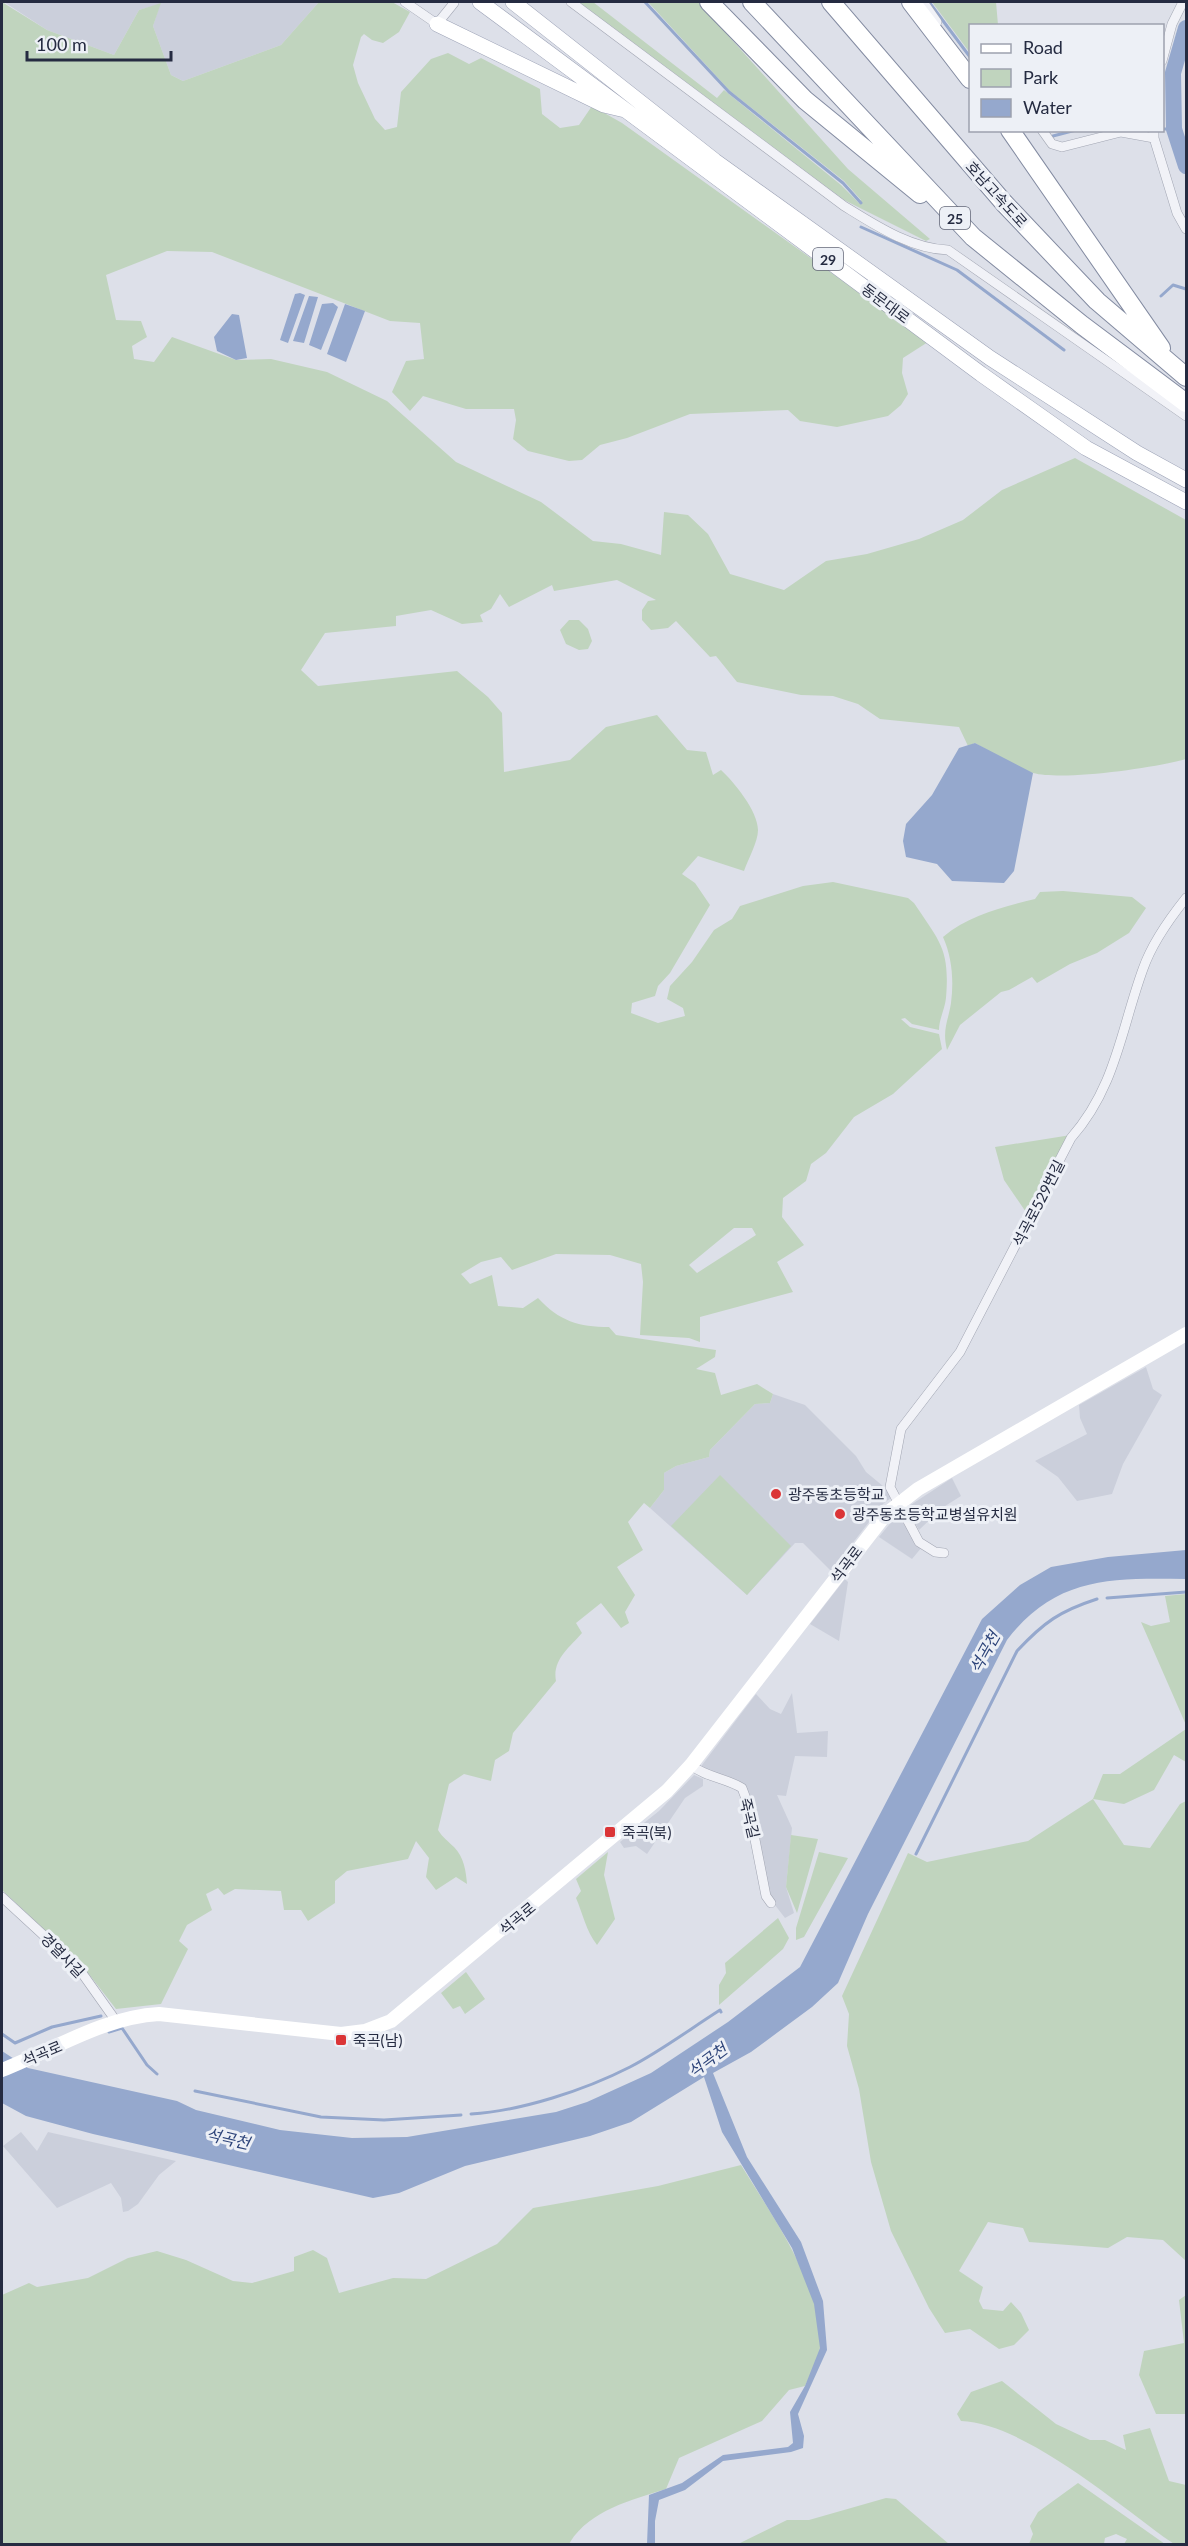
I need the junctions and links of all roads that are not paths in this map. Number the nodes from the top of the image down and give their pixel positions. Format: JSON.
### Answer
{"nodes":[{"id":1,"x":405,"y":2,"type":"edge"},
{"id":2,"x":480,"y":2,"type":"edge"},
{"id":3,"x":513,"y":2,"type":"edge"},
{"id":4,"x":571,"y":2,"type":"edge"},
{"id":5,"x":709,"y":2,"type":"edge"},
{"id":6,"x":752,"y":2,"type":"edge"},
{"id":7,"x":831,"y":2,"type":"edge"},
{"id":8,"x":911,"y":2,"type":"edge"},
{"id":9,"x":923,"y":2,"type":"edge"},
{"id":10,"x":1183,"y":2,"type":"edge"},
{"id":11,"x":454,"y":3,"type":"edge"},
{"id":12,"x":437,"y":24,"type":"junction"},
{"id":13,"x":1164,"y":54,"type":"edge"},
{"id":14,"x":969,"y":66,"type":"edge"},
{"id":15,"x":969,"y":79,"type":"edge"},
{"id":16,"x":632,"y":112,"type":"junction"},
{"id":17,"x":1011,"y":132,"type":"edge"},
{"id":18,"x":1043,"y":132,"type":"edge"},
{"id":19,"x":1121,"y":132,"type":"edge"},
{"id":20,"x":1121,"y":132,"type":"edge"},
{"id":21,"x":1154,"y":134,"type":"edge"},
{"id":22,"x":1186,"y":229,"type":"edge"},
{"id":23,"x":1082,"y":325,"type":"junction"},
{"id":24,"x":1182,"y":374,"type":"edge"},
{"id":25,"x":1186,"y":403,"type":"edge"},
{"id":26,"x":1186,"y":416,"type":"edge"},
{"id":27,"x":1186,"y":480,"type":"edge"},
{"id":28,"x":1186,"y":502,"type":"edge"},
{"id":29,"x":1186,"y":898,"type":"edge"},
{"id":30,"x":1186,"y":1334,"type":"edge"},
{"id":31,"x":898,"y":1503,"type":"junction"},
{"id":32,"x":944,"y":1553,"type":"dead end"},
{"id":33,"x":691,"y":1765,"type":"junction"},
{"id":34,"x":2,"y":1897,"type":"edge"},
{"id":35,"x":771,"y":1903,"type":"dead end"},
{"id":36,"x":116,"y":2021,"type":"junction"},
{"id":37,"x":2,"y":2070,"type":"edge"}],
"edges":[{"from":1,"to":12,"type":"street"},
{"from":2,"to":16,"type":"main road","name":"동문대로","number":"29"},
{"from":3,"to":27,"type":"main road","name":"동문대로","number":"29"},
{"from":4,"to":26,"type":"street"},
{"from":5,"to":23,"type":"highway"},
{"from":6,"to":23,"type":"highway","number":"25"},
{"from":7,"to":24,"type":"highway","name":"호남고속도로"},
{"from":8,"to":15,"type":"highway"},
{"from":9,"to":14,"type":"street"},
{"from":10,"to":13,"type":"street"},
{"from":11,"to":12,"type":"street"},
{"from":12,"to":16,"type":"main road"},
{"from":16,"to":28,"type":"main road","name":"동문대로","number":"29"},
{"from":17,"to":24,"type":"highway","name":"호남고속도로"},
{"from":18,"to":19,"type":"street"},
{"from":20,"to":21,"type":"street"},
{"from":21,"to":22,"type":"street"},
{"from":23,"to":25,"type":"highway","number":"25"},
{"from":29,"to":31,"type":"street","name":"석곡로529번길"},
{"from":30,"to":31,"type":"street","name":"석곡로"},
{"from":31,"to":32,"type":"street"},
{"from":31,"to":33,"type":"street","name":"석곡로"},
{"from":33,"to":35,"type":"street","name":"죽곡길"},
{"from":33,"to":36,"type":"street","name":"석곡로"},
{"from":34,"to":36,"type":"street","name":"경열사길"},
{"from":36,"to":37,"type":"street","name":"석곡로"}]}
